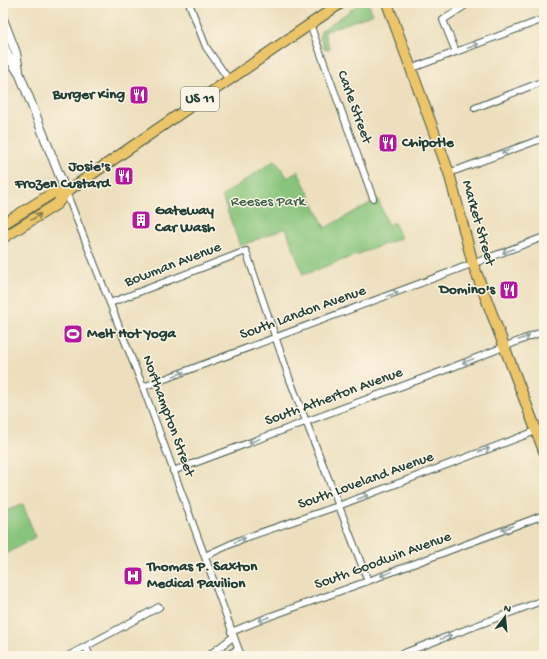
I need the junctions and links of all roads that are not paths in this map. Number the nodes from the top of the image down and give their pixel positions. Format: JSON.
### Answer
{"nodes":[{"id":1,"x":189,"y":3,"type":"edge"},
{"id":2,"x":341,"y":3,"type":"edge"},
{"id":3,"x":387,"y":3,"type":"edge"},
{"id":4,"x":469,"y":3,"type":"edge"},
{"id":5,"x":3,"y":19,"type":"edge"},
{"id":6,"x":544,"y":19,"type":"edge"},
{"id":7,"x":310,"y":24,"type":"junction"},
{"id":8,"x":3,"y":42,"type":"edge"},
{"id":9,"x":456,"y":52,"type":"junction"},
{"id":10,"x":410,"y":70,"type":"junction"},
{"id":11,"x":20,"y":75,"type":"junction"},
{"id":12,"x":229,"y":80,"type":"junction"},
{"id":13,"x":544,"y":81,"type":"edge"},
{"id":14,"x":475,"y":108,"type":"dead end"},
{"id":15,"x":544,"y":138,"type":"edge"},
{"id":16,"x":449,"y":173,"type":"junction"},
{"id":17,"x":66,"y":192,"type":"junction"},
{"id":18,"x":373,"y":198,"type":"dead end"},
{"id":19,"x":3,"y":224,"type":"edge"},
{"id":20,"x":544,"y":237,"type":"edge"},
{"id":21,"x":3,"y":238,"type":"edge"},
{"id":22,"x":473,"y":264,"type":"junction"},
{"id":23,"x":110,"y":303,"type":"junction"},
{"id":24,"x":544,"y":331,"type":"edge"},
{"id":25,"x":276,"y":337,"type":"junction"},
{"id":26,"x":504,"y":346,"type":"junction"},
{"id":27,"x":142,"y":387,"type":"junction"},
{"id":28,"x":307,"y":421,"type":"junction"},
{"id":29,"x":540,"y":430,"type":"edge"},
{"id":30,"x":544,"y":450,"type":"edge"},
{"id":31,"x":173,"y":471,"type":"junction"},
{"id":32,"x":338,"y":506,"type":"junction"},
{"id":33,"x":544,"y":515,"type":"edge"},
{"id":34,"x":205,"y":556,"type":"junction"},
{"id":35,"x":368,"y":581,"type":"junction"},
{"id":36,"x":544,"y":600,"type":"edge"},
{"id":37,"x":159,"y":607,"type":"dead end"},
{"id":38,"x":232,"y":635,"type":"junction"},
{"id":39,"x":86,"y":647,"type":"junction"},
{"id":40,"x":238,"y":649,"type":"junction"},
{"id":41,"x":68,"y":656,"type":"edge"},
{"id":42,"x":90,"y":656,"type":"edge"},
{"id":43,"x":208,"y":656,"type":"edge"},
{"id":44,"x":226,"y":656,"type":"edge"},
{"id":45,"x":241,"y":656,"type":"edge"},
{"id":46,"x":396,"y":656,"type":"edge"}],
"edges":[{"from":1,"to":12,"type":"street"},
{"from":2,"to":7,"type":"main road","number":"US 11"},
{"from":3,"to":10,"type":"main road","name":"Market Street"},
{"from":4,"to":9,"type":"street"},
{"from":5,"to":11,"type":"street","name":"Northampton Street"},
{"from":9,"to":6,"type":"street","one_way":true},
{"from":7,"to":12,"type":"main road","number":"US 11"},
{"from":7,"to":18,"type":"street","name":"Carle Street"},
{"from":8,"to":11,"type":"street","name":"Northampton Street"},
{"from":9,"to":10,"type":"street"},
{"from":10,"to":16,"type":"main road","name":"Market Street"},
{"from":11,"to":17,"type":"street","name":"Northampton Street"},
{"from":12,"to":17,"type":"main road","number":"US 11"},
{"from":13,"to":14,"type":"street"},
{"from":15,"to":16,"type":"street","one_way":true},
{"from":16,"to":22,"type":"main road","name":"Market Street"},
{"from":17,"to":19,"type":"main road","number":"US 11"},
{"from":21,"to":17,"type":"main road","number":"US 11","one_way":true},
{"from":17,"to":23,"type":"street","name":"Northampton Street"},
{"from":20,"to":22,"type":"street","name":"South Landon Avenue","one_way":true},
{"from":25,"to":22,"type":"street","name":"South Landon Avenue","one_way":true},
{"from":22,"to":26,"type":"main road","name":"Market Street"},
{"from":23,"to":25,"type":"street","name":"Bowman Avenue"},
{"from":23,"to":27,"type":"street","name":"Northampton Street"},
{"from":26,"to":24,"type":"street","name":"South Atherton Avenue","one_way":true},
{"from":27,"to":25,"type":"street","name":"South Landon Avenue","one_way":true},
{"from":25,"to":28,"type":"street"},
{"from":26,"to":28,"type":"street","name":"South Atherton Avenue","one_way":true},
{"from":26,"to":29,"type":"main road","name":"Market Street"},
{"from":27,"to":31,"type":"street","name":"Northampton Street"},
{"from":28,"to":31,"type":"street","name":"South Atherton Avenue","one_way":true},
{"from":28,"to":32,"type":"street"},
{"from":29,"to":30,"type":"main road","name":"Market Street"},
{"from":32,"to":29,"type":"street","name":"South Loveland Avenue","one_way":true},
{"from":31,"to":34,"type":"street","name":"Northampton Street"},
{"from":34,"to":32,"type":"street","name":"South Loveland Avenue","one_way":true},
{"from":32,"to":35,"type":"street"},
{"from":33,"to":35,"type":"street","name":"South Goodwin Avenue","one_way":true},
{"from":34,"to":38,"type":"street","name":"Northampton Street"},
{"from":35,"to":38,"type":"street","name":"South Goodwin Avenue","one_way":true},
{"from":46,"to":36,"type":"street","one_way":true},
{"from":37,"to":39,"type":"street"},
{"from":38,"to":40,"type":"street","name":"Northampton Street"},
{"from":38,"to":43,"type":"street","name":"South Goodwin Avenue"},
{"from":39,"to":41,"type":"street"},
{"from":39,"to":42,"type":"street"},
{"from":40,"to":44,"type":"street"},
{"from":40,"to":45,"type":"street","name":"Northampton Street"}]}
